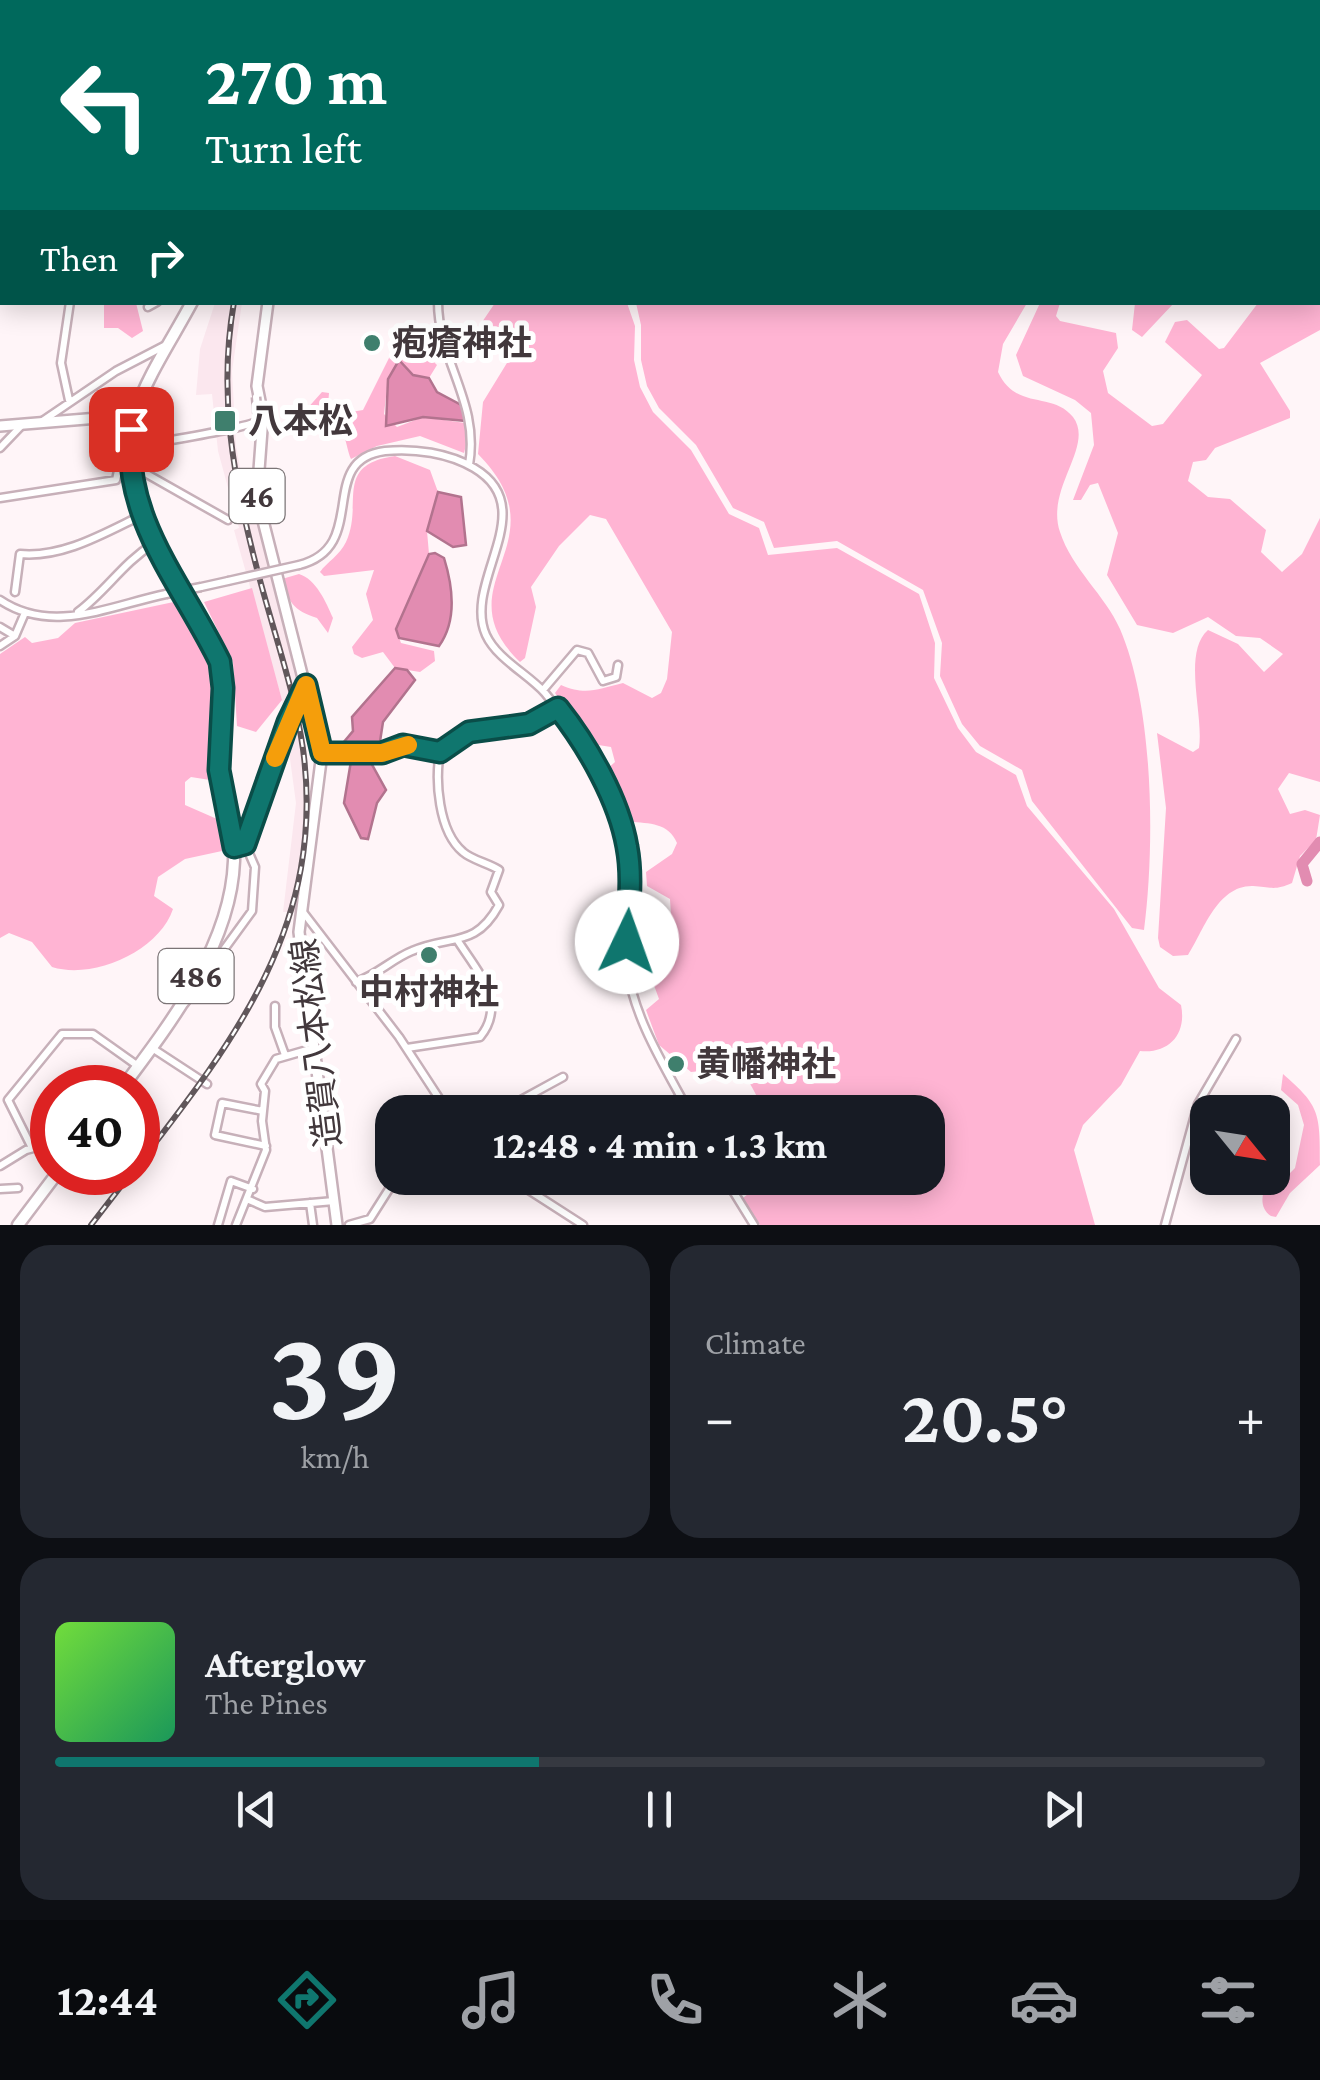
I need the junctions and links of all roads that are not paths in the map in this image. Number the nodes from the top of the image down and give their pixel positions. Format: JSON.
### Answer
{"nodes":[{"id":1,"x":70,"y":305,"type":"edge"},
{"id":2,"x":152,"y":305,"type":"edge"},
{"id":3,"x":189,"y":305,"type":"edge"},
{"id":4,"x":268,"y":305,"type":"edge"},
{"id":5,"x":438,"y":305,"type":"edge"},
{"id":6,"x":148,"y":308,"type":"dead end"},
{"id":7,"x":170,"y":344,"type":"junction"},
{"id":8,"x":257,"y":396,"type":"junction"},
{"id":9,"x":69,"y":400,"type":"junction"},
{"id":10,"x":140,"y":415,"type":"junction"},
{"id":11,"x":41,"y":422,"type":"junction"},
{"id":12,"x":22,"y":424,"type":"junction"},
{"id":13,"x":0,"y":426,"type":"edge"},
{"id":14,"x":165,"y":430,"type":"dead end"},
{"id":15,"x":0,"y":448,"type":"edge"},
{"id":16,"x":136,"y":449,"type":"junction"},
{"id":17,"x":469,"y":464,"type":"junction"},
{"id":18,"x":0,"y":498,"type":"edge"},
{"id":19,"x":140,"y":516,"type":"junction"},
{"id":20,"x":228,"y":520,"type":"dead end"},
{"id":21,"x":154,"y":543,"type":"junction"},
{"id":22,"x":14,"y":592,"type":"dead end"},
{"id":23,"x":0,"y":600,"type":"edge"},
{"id":24,"x":24,"y":615,"type":"junction"},
{"id":25,"x":73,"y":615,"type":"junction"},
{"id":26,"x":0,"y":627,"type":"edge"},
{"id":27,"x":16,"y":636,"type":"junction"},
{"id":28,"x":0,"y":646,"type":"edge"},
{"id":29,"x":618,"y":666,"type":"dead end"},
{"id":30,"x":306,"y":685,"type":"junction"},
{"id":31,"x":542,"y":690,"type":"junction"},
{"id":32,"x":558,"y":708,"type":"junction"},
{"id":33,"x":440,"y":752,"type":"junction"},
{"id":34,"x":322,"y":753,"type":"junction"},
{"id":35,"x":239,"y":846,"type":"junction"},
{"id":36,"x":303,"y":912,"type":"junction"},
{"id":37,"x":458,"y":941,"type":"junction"},
{"id":38,"x":356,"y":982,"type":"junction"},
{"id":39,"x":181,"y":1006,"type":"junction"},
{"id":40,"x":275,"y":1006,"type":"dead end"},
{"id":41,"x":1236,"y":1039,"type":"dead end"},
{"id":42,"x":152,"y":1048,"type":"junction"},
{"id":43,"x":314,"y":1048,"type":"junction"},
{"id":44,"x":407,"y":1048,"type":"junction"},
{"id":45,"x":285,"y":1055,"type":"junction"},
{"id":46,"x":37,"y":1065,"type":"edge"},
{"id":47,"x":137,"y":1065,"type":"edge"},
{"id":48,"x":139,"y":1065,"type":"edge"},
{"id":49,"x":30,"y":1073,"type":"edge"},
{"id":50,"x":564,"y":1077,"type":"dead end"},
{"id":51,"x":207,"y":1084,"type":"dead end"},
{"id":52,"x":437,"y":1095,"type":"edge"},
{"id":53,"x":531,"y":1095,"type":"edge"},
{"id":54,"x":682,"y":1095,"type":"edge"},
{"id":55,"x":4,"y":1103,"type":"edge"},
{"id":56,"x":263,"y":1112,"type":"junction"},
{"id":57,"x":30,"y":1143,"type":"edge"},
{"id":58,"x":266,"y":1146,"type":"junction"},
{"id":59,"x":30,"y":1149,"type":"edge"},
{"id":60,"x":0,"y":1166,"type":"edge"},
{"id":61,"x":18,"y":1188,"type":"dead end"},
{"id":62,"x":0,"y":1189,"type":"edge"},
{"id":63,"x":253,"y":1189,"type":"junction"},
{"id":64,"x":41,"y":1195,"type":"edge"},
{"id":65,"x":385,"y":1195,"type":"edge"},
{"id":66,"x":536,"y":1195,"type":"edge"},
{"id":67,"x":735,"y":1195,"type":"edge"},
{"id":68,"x":248,"y":1200,"type":"junction"},
{"id":69,"x":334,"y":1201,"type":"junction"},
{"id":70,"x":310,"y":1203,"type":"junction"},
{"id":71,"x":18,"y":1225,"type":"edge"},
{"id":72,"x":218,"y":1225,"type":"edge"},
{"id":73,"x":236,"y":1225,"type":"edge"},
{"id":74,"x":313,"y":1225,"type":"edge"},
{"id":75,"x":337,"y":1225,"type":"edge"},
{"id":76,"x":349,"y":1225,"type":"edge"},
{"id":77,"x":582,"y":1225,"type":"edge"},
{"id":78,"x":754,"y":1225,"type":"edge"},
{"id":79,"x":1165,"y":1225,"type":"edge"}],
"edges":[{"from":1,"to":9,"type":"street"},
{"from":2,"to":6,"type":"street"},
{"from":3,"to":7,"type":"highway","number":"486"},
{"from":4,"to":8,"type":"main road","number":"46"},
{"from":5,"to":17,"type":"street"},
{"from":7,"to":9,"type":"street"},
{"from":7,"to":10,"type":"highway","number":"486"},
{"from":8,"to":16,"type":"street","bridge":true},
{"from":8,"to":30,"type":"main road","number":"46"},
{"from":9,"to":11,"type":"street"},
{"from":10,"to":11,"type":"main road"},
{"from":10,"to":16,"type":"highway","number":"486"},
{"from":11,"to":12,"type":"main road"},
{"from":12,"to":13,"type":"main road"},
{"from":12,"to":15,"type":"street"},
{"from":14,"to":16,"type":"street"},
{"from":16,"to":18,"type":"street"},
{"from":16,"to":19,"type":"highway","number":"486"},
{"from":16,"to":20,"type":"street"},
{"from":17,"to":25,"type":"street","bridge":true},
{"from":17,"to":31,"type":"street"},
{"from":19,"to":21,"type":"highway","number":"486"},
{"from":19,"to":22,"type":"street"},
{"from":21,"to":25,"type":"street"},
{"from":21,"to":35,"type":"highway","number":"486"},
{"from":23,"to":24,"type":"street"},
{"from":24,"to":25,"type":"street"},
{"from":24,"to":27,"type":"street"},
{"from":26,"to":27,"type":"street"},
{"from":27,"to":28,"type":"street"},
{"from":29,"to":31,"type":"street"},
{"from":30,"to":34,"type":"main road","name":"造賀八本松線"},
{"from":30,"to":35,"type":"main road"},
{"from":31,"to":32,"type":"street"},
{"from":32,"to":33,"type":"street"},
{"from":32,"to":54,"type":"street"},
{"from":33,"to":34,"type":"street"},
{"from":33,"to":37,"type":"street"},
{"from":34,"to":36,"type":"main road","name":"造賀八本松線"},
{"from":35,"to":39,"type":"highway","number":"486"},
{"from":35,"to":39,"type":"street"},
{"from":36,"to":38,"type":"street"},
{"from":36,"to":43,"type":"main road","name":"造賀八本松線"},
{"from":37,"to":38,"type":"street"},
{"from":37,"to":44,"type":"street"},
{"from":38,"to":44,"type":"street"},
{"from":39,"to":42,"type":"highway","number":"486"},
{"from":40,"to":45,"type":"street"},
{"from":41,"to":79,"type":"street"},
{"from":42,"to":48,"type":"highway","number":"486"},
{"from":42,"to":51,"type":"street"},
{"from":43,"to":45,"type":"street"},
{"from":43,"to":69,"type":"main road","name":"造賀八本松線"},
{"from":44,"to":52,"type":"street"},
{"from":45,"to":56,"type":"street"},
{"from":46,"to":47,"type":"street"},
{"from":49,"to":55,"type":"street"},
{"from":50,"to":53,"type":"street"},
{"from":55,"to":57,"type":"street"},
{"from":56,"to":58,"type":"street"},
{"from":56,"to":58,"type":"street"},
{"from":58,"to":63,"type":"street"},
{"from":59,"to":60,"type":"street"},
{"from":61,"to":62,"type":"street"},
{"from":63,"to":68,"type":"street"},
{"from":63,"to":72,"type":"street"},
{"from":64,"to":71,"type":"highway"},
{"from":65,"to":76,"type":"street"},
{"from":66,"to":77,"type":"street"},
{"from":67,"to":78,"type":"street"},
{"from":68,"to":70,"type":"street"},
{"from":68,"to":73,"type":"street"},
{"from":69,"to":70,"type":"street"},
{"from":69,"to":75,"type":"main road","name":"造賀八本松線"},
{"from":70,"to":74,"type":"street"}]}
